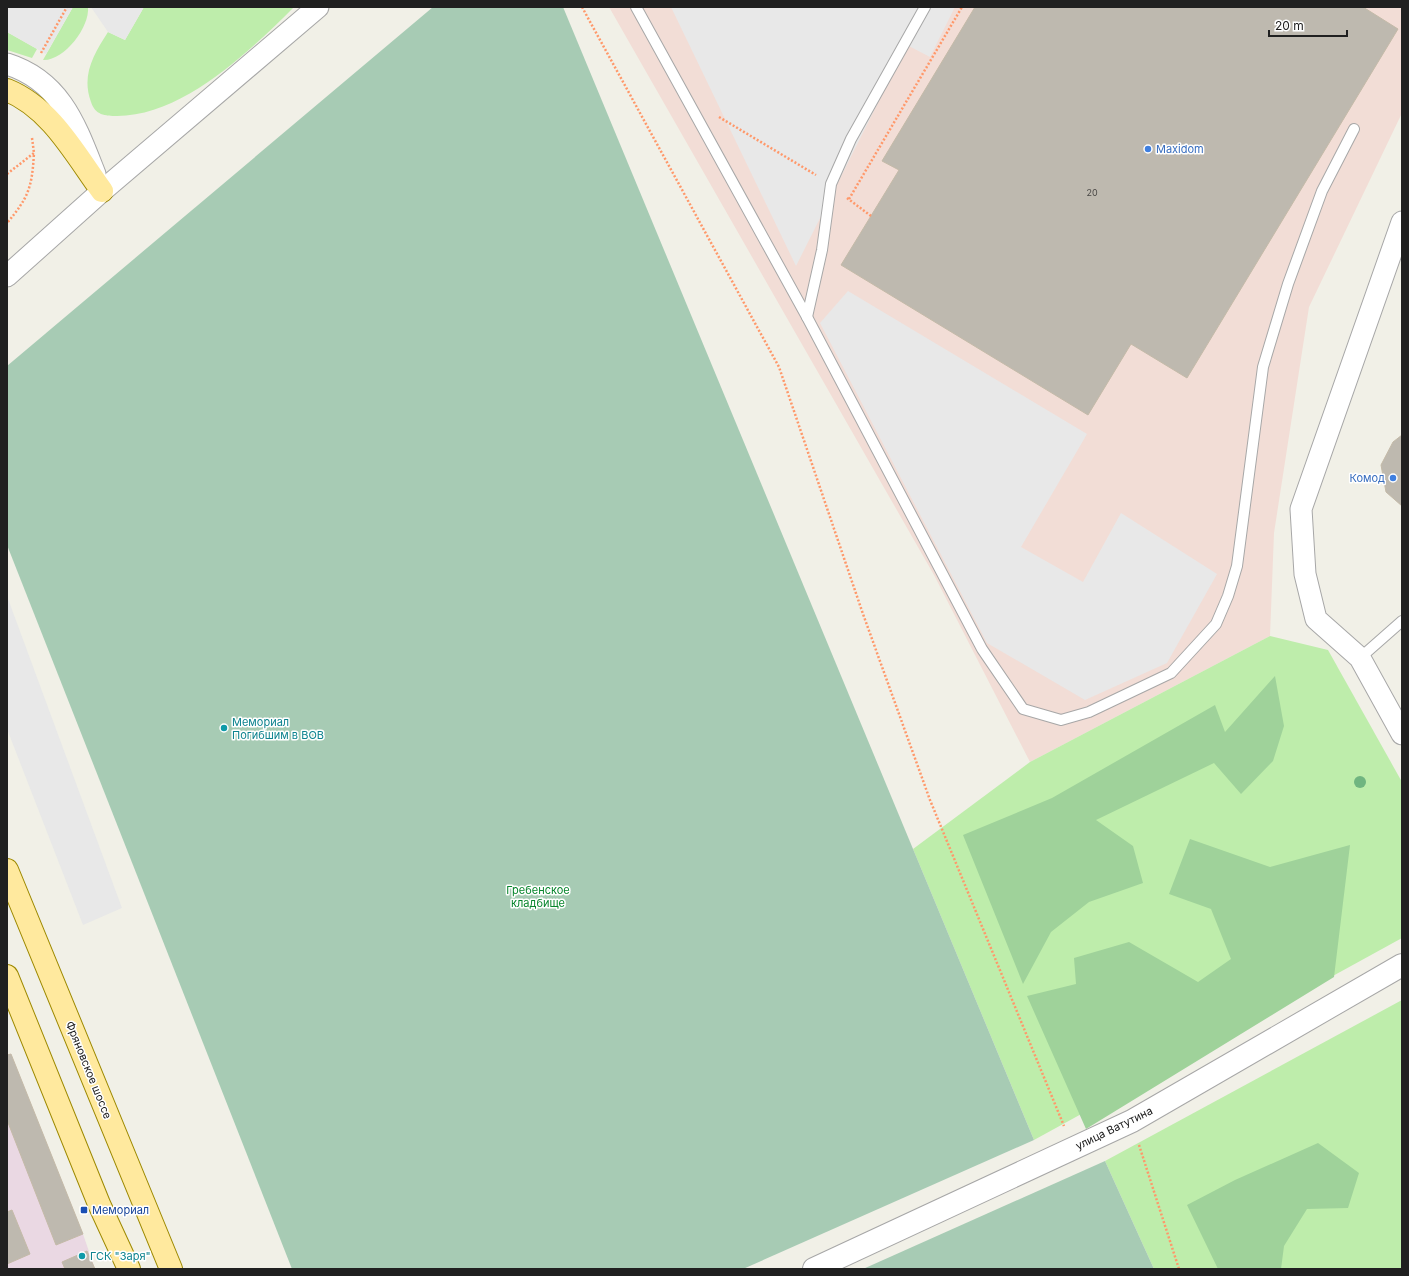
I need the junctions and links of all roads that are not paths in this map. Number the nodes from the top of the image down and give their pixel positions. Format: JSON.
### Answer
{"nodes":[{"id":1,"x":318,"y":7,"type":"edge"},
{"id":2,"x":636,"y":7,"type":"edge"},
{"id":3,"x":925,"y":7,"type":"edge"},
{"id":4,"x":7,"y":64,"type":"edge"},
{"id":5,"x":7,"y":90,"type":"edge"},
{"id":6,"x":1354,"y":129,"type":"dead end"},
{"id":7,"x":102,"y":191,"type":"junction"},
{"id":8,"x":1402,"y":222,"type":"edge"},
{"id":9,"x":7,"y":276,"type":"edge"},
{"id":10,"x":807,"y":317,"type":"junction"},
{"id":11,"x":1402,"y":621,"type":"edge"},
{"id":12,"x":1360,"y":658,"type":"junction"},
{"id":13,"x":1402,"y":734,"type":"edge"},
{"id":14,"x":7,"y":870,"type":"edge"},
{"id":15,"x":1402,"y":965,"type":"edge"},
{"id":16,"x":7,"y":976,"type":"edge"},
{"id":17,"x":7,"y":983,"type":"edge"},
{"id":18,"x":13,"y":1007,"type":"edge"},
{"id":19,"x":129,"y":1269,"type":"edge"},
{"id":20,"x":171,"y":1269,"type":"edge"},
{"id":21,"x":814,"y":1269,"type":"edge"}],
"edges":[{"from":1,"to":7,"type":"street"},
{"from":2,"to":10,"type":"lane"},
{"from":3,"to":10,"type":"lane"},
{"from":4,"to":7,"type":"street"},
{"from":5,"to":7,"type":"main road"},
{"from":6,"to":10,"type":"lane"},
{"from":7,"to":9,"type":"street"},
{"from":8,"to":12,"type":"street"},
{"from":11,"to":12,"type":"lane"},
{"from":12,"to":13,"type":"street"},
{"from":14,"to":20,"type":"main road","name":"Фряновское шоссе"},
{"from":15,"to":21,"type":"street","name":"улица Ватутина"},
{"from":16,"to":18,"type":"main road"},
{"from":17,"to":18,"type":"street"},
{"from":18,"to":19,"type":"main road"}]}
